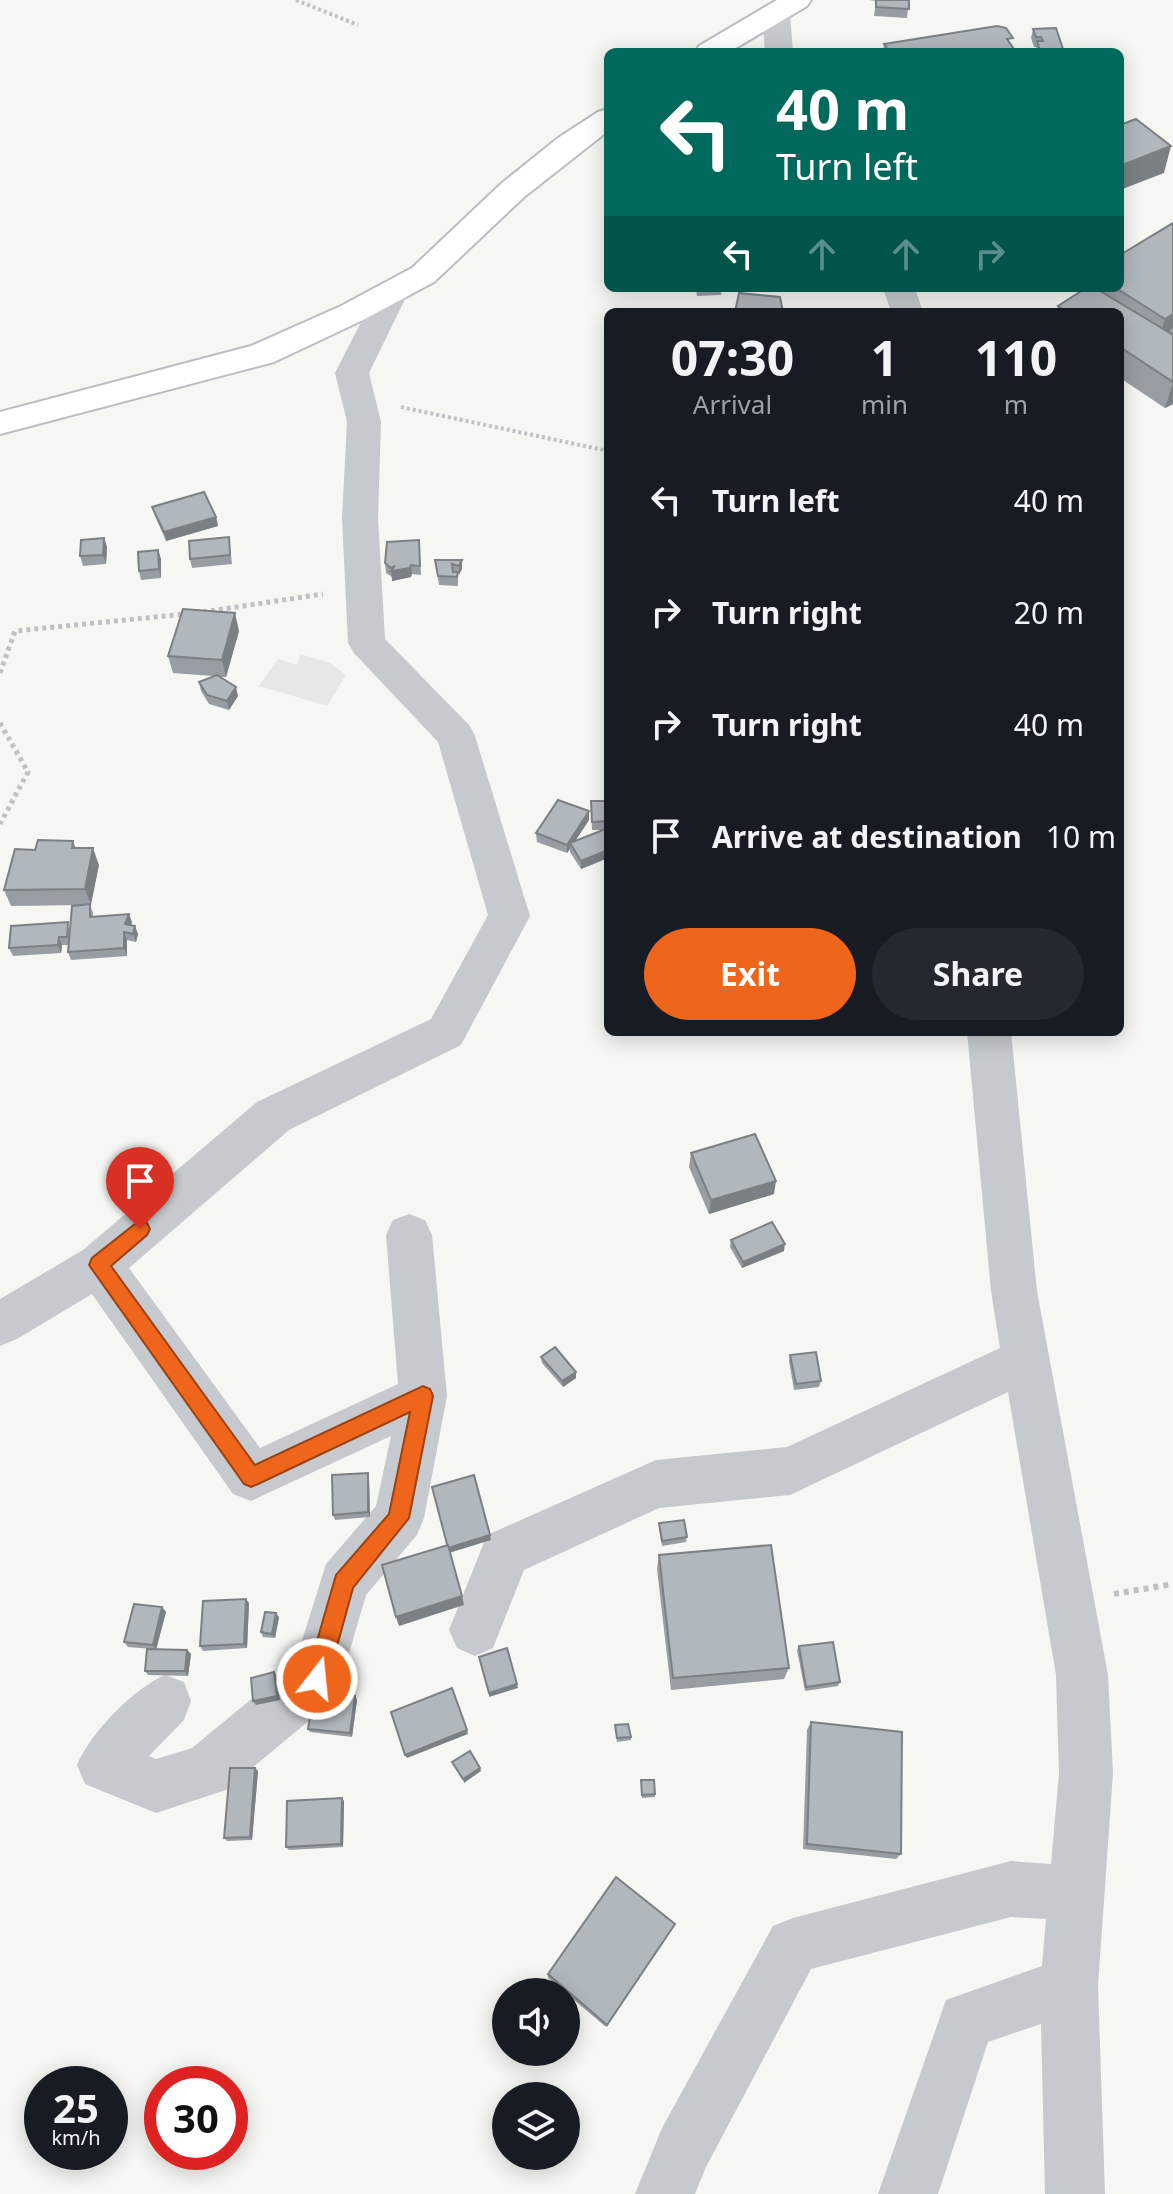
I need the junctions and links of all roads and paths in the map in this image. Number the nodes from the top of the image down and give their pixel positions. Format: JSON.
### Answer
{"nodes":[{"id":1,"x":296,"y":0,"type":"edge"},
{"id":2,"x":787,"y":7,"type":"edge"},
{"id":3,"x":358,"y":25,"type":"dead end"},
{"id":4,"x":716,"y":48,"type":"edge"},
{"id":5,"x":780,"y":48,"type":"edge"},
{"id":6,"x":604,"y":121,"type":"edge"},
{"id":7,"x":392,"y":293,"type":"junction"},
{"id":8,"x":362,"y":395,"type":"junction"},
{"id":9,"x":0,"y":423,"type":"edge"},
{"id":10,"x":604,"y":450,"type":"edge"},
{"id":11,"x":364,"y":587,"type":"junction"},
{"id":12,"x":202,"y":612,"type":"edge"},
{"id":13,"x":186,"y":614,"type":"edge"},
{"id":14,"x":0,"y":673,"type":"edge"},
{"id":15,"x":0,"y":723,"type":"edge"},
{"id":16,"x":0,"y":824,"type":"edge"},
{"id":17,"x":989,"y":1036,"type":"edge"},
{"id":18,"x":409,"y":1235,"type":"dead end"},
{"id":19,"x":99,"y":1265,"type":"junction"},
{"id":20,"x":0,"y":1324,"type":"edge"},
{"id":21,"x":1027,"y":1359,"type":"junction"},
{"id":22,"x":423,"y":1396,"type":"junction"},
{"id":23,"x":1173,"y":1584,"type":"edge"},
{"id":24,"x":1069,"y":1600,"type":"junction"},
{"id":25,"x":475,"y":1630,"type":"dead end"},
{"id":26,"x":165,"y":1701,"type":"dead end"},
{"id":27,"x":1078,"y":1894,"type":"junction"},
{"id":28,"x":1069,"y":1986,"type":"junction"},
{"id":29,"x":665,"y":2194,"type":"edge"},
{"id":30,"x":908,"y":2194,"type":"edge"},
{"id":31,"x":1075,"y":2194,"type":"edge"}],
"edges":[{"from":1,"to":3,"type":"path"},
{"from":2,"to":4,"type":"street"},
{"from":2,"to":5,"type":"street"},
{"from":6,"to":7,"type":"street"},
{"from":7,"to":8,"type":"street"},
{"from":7,"to":9,"type":"street"},
{"from":8,"to":10,"type":"path"},
{"from":8,"to":11,"type":"street"},
{"from":11,"to":12,"type":"path"},
{"from":11,"to":19,"type":"street"},
{"from":13,"to":14,"type":"path"},
{"from":15,"to":16,"type":"path"},
{"from":17,"to":21,"type":"street"},
{"from":18,"to":22,"type":"street"},
{"from":19,"to":20,"type":"street"},
{"from":19,"to":22,"type":"street"},
{"from":21,"to":24,"type":"street"},
{"from":21,"to":25,"type":"street"},
{"from":22,"to":26,"type":"street"},
{"from":23,"to":24,"type":"path"},
{"from":24,"to":27,"type":"street"},
{"from":27,"to":28,"type":"street"},
{"from":27,"to":29,"type":"street"},
{"from":28,"to":30,"type":"street"},
{"from":28,"to":31,"type":"street"}]}
